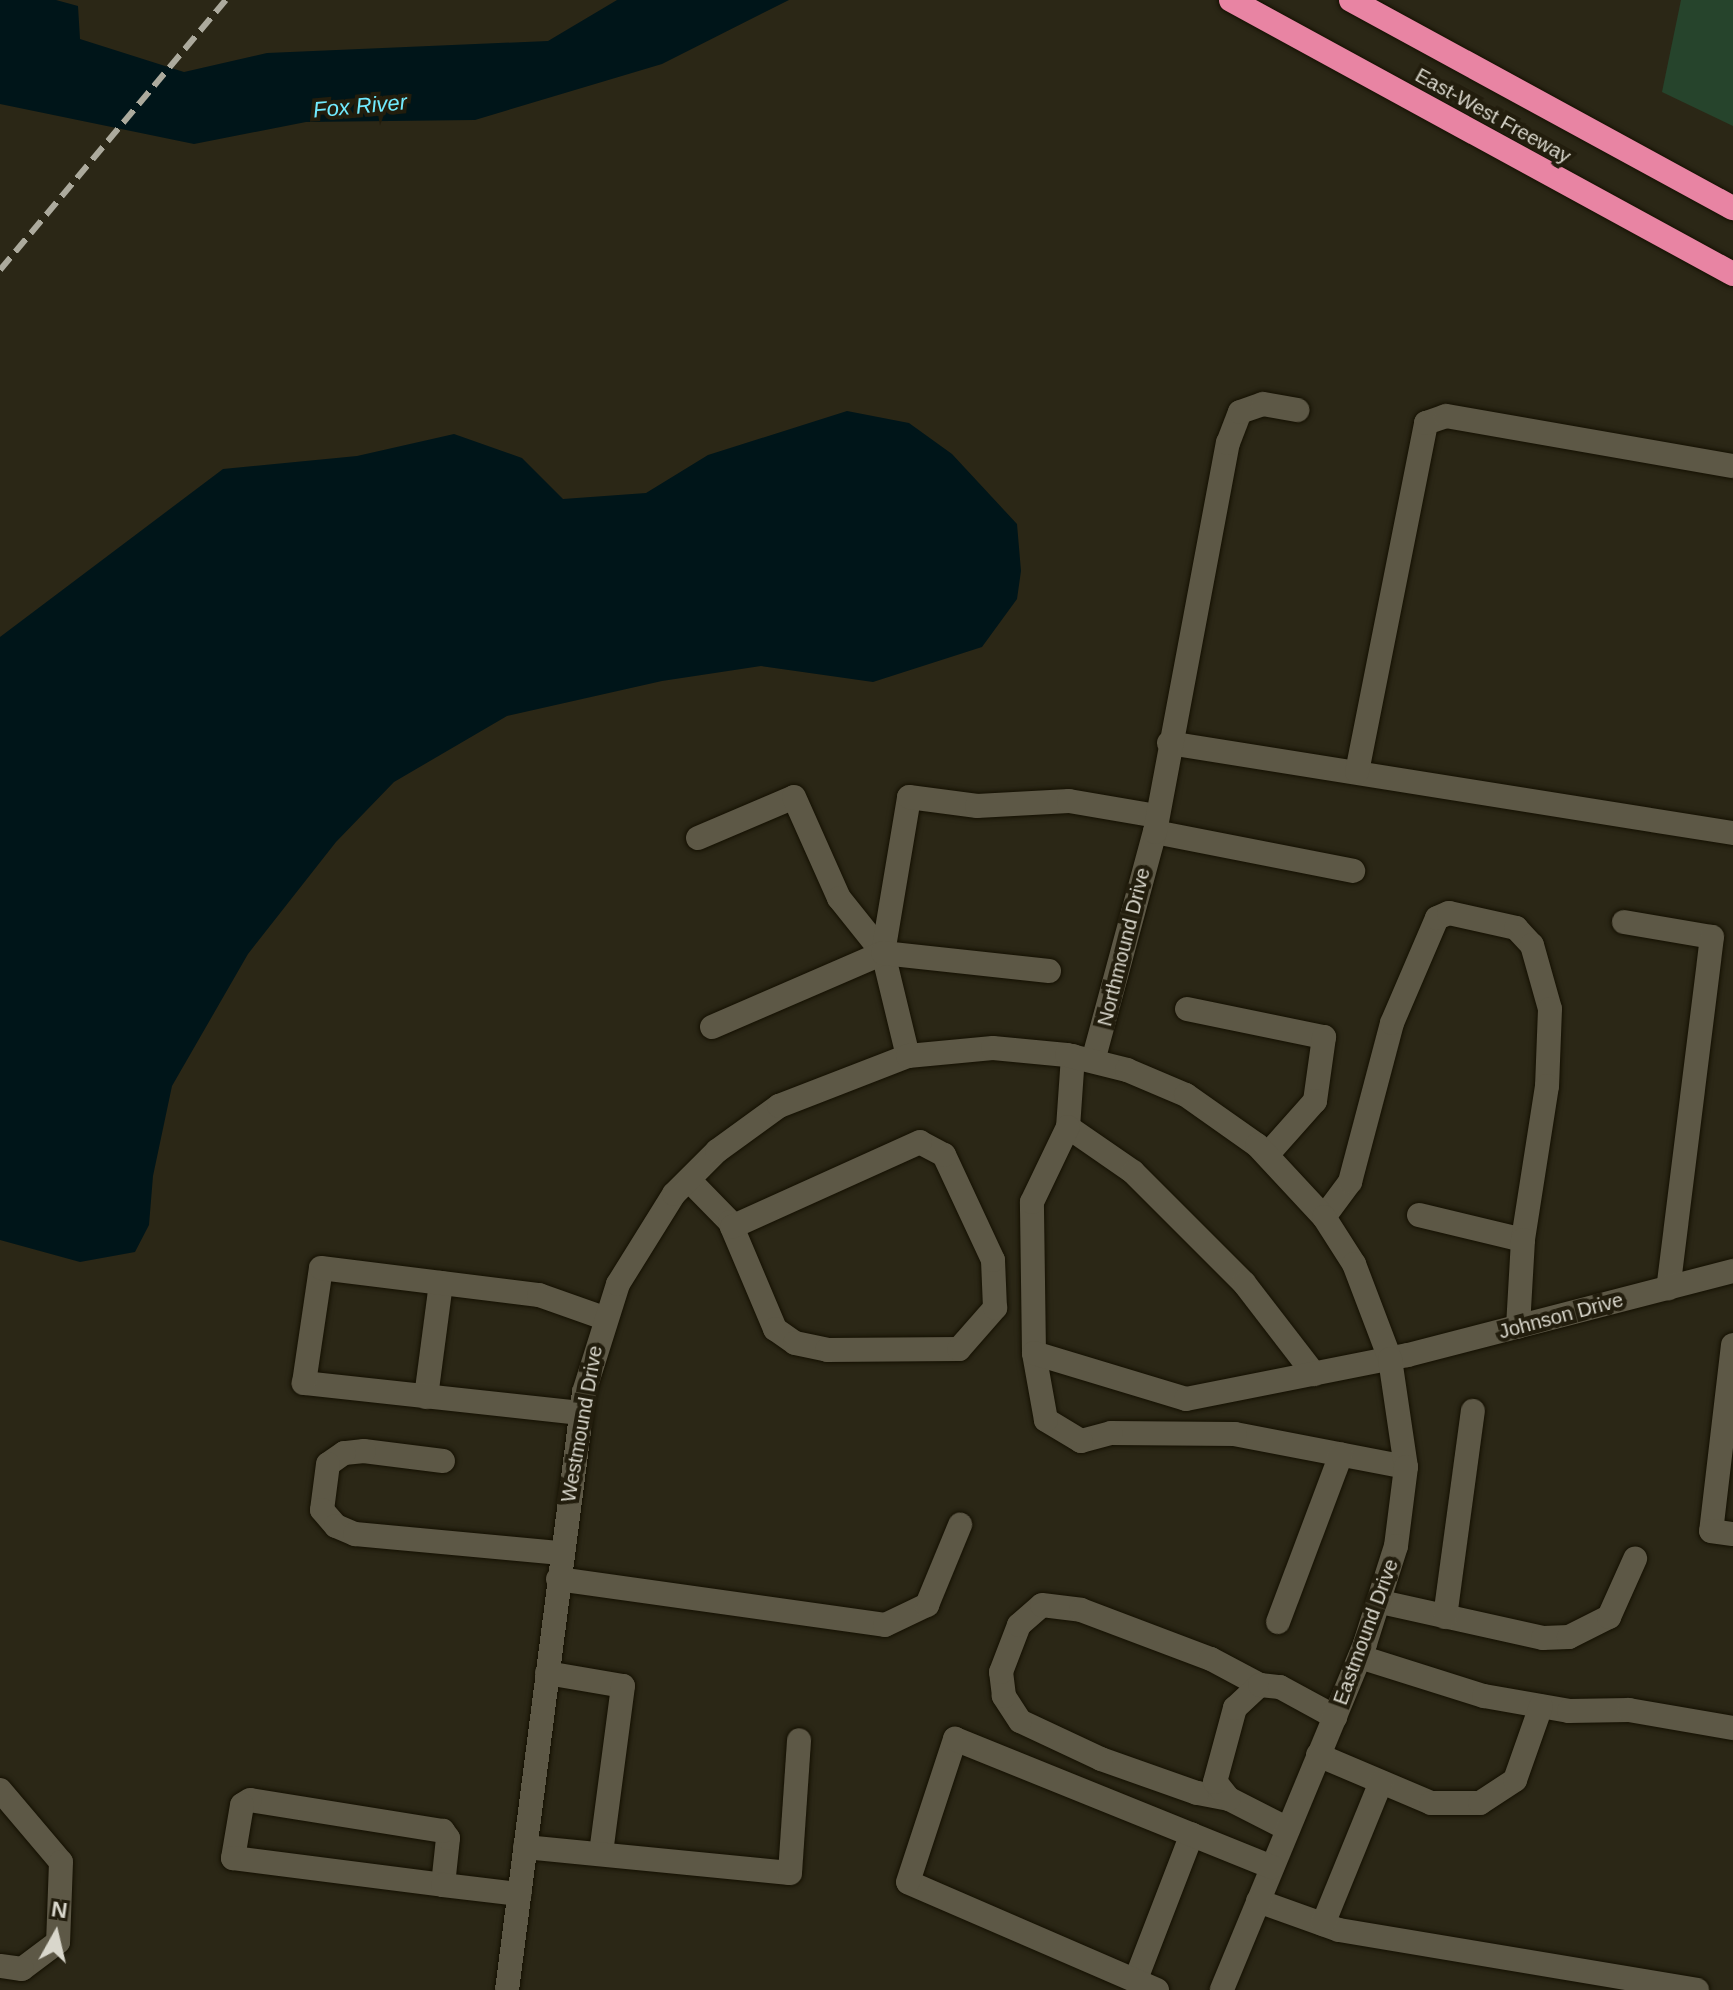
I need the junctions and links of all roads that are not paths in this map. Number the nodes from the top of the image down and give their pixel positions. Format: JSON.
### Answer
{"nodes":[{"id":1,"x":1231,"y":0,"type":"edge"},
{"id":2,"x":1351,"y":0,"type":"edge"},
{"id":3,"x":1733,"y":208,"type":"edge"},
{"id":4,"x":1733,"y":274,"type":"edge"},
{"id":5,"x":1297,"y":410,"type":"dead end"},
{"id":6,"x":1733,"y":466,"type":"edge"},
{"id":7,"x":1169,"y":743,"type":"junction"},
{"id":8,"x":1357,"y":772,"type":"junction"},
{"id":9,"x":1156,"y":824,"type":"junction"},
{"id":10,"x":1733,"y":833,"type":"edge"},
{"id":11,"x":698,"y":838,"type":"dead end"},
{"id":12,"x":1353,"y":871,"type":"dead end"},
{"id":13,"x":1624,"y":922,"type":"dead end"},
{"id":14,"x":883,"y":953,"type":"junction"},
{"id":15,"x":1049,"y":971,"type":"dead end"},
{"id":16,"x":1187,"y":1009,"type":"dead end"},
{"id":17,"x":712,"y":1027,"type":"dead end"},
{"id":18,"x":908,"y":1056,"type":"junction"},
{"id":19,"x":1083,"y":1059,"type":"junction"},
{"id":20,"x":1068,"y":1127,"type":"junction"},
{"id":21,"x":1267,"y":1155,"type":"junction"},
{"id":22,"x":689,"y":1180,"type":"junction"},
{"id":23,"x":1419,"y":1215,"type":"dead end"},
{"id":24,"x":1324,"y":1217,"type":"junction"},
{"id":25,"x":732,"y":1227,"type":"junction"},
{"id":26,"x":1523,"y":1240,"type":"junction"},
{"id":27,"x":1733,"y":1271,"type":"edge"},
{"id":28,"x":441,"y":1283,"type":"junction"},
{"id":29,"x":1668,"y":1288,"type":"junction"},
{"id":30,"x":604,"y":1318,"type":"junction"},
{"id":31,"x":1518,"y":1327,"type":"junction"},
{"id":32,"x":1733,"y":1345,"type":"edge"},
{"id":33,"x":1034,"y":1353,"type":"junction"},
{"id":34,"x":1390,"y":1359,"type":"junction"},
{"id":35,"x":1314,"y":1374,"type":"junction"},
{"id":36,"x":426,"y":1397,"type":"junction"},
{"id":37,"x":1473,"y":1411,"type":"dead end"},
{"id":38,"x":580,"y":1413,"type":"junction"},
{"id":39,"x":1341,"y":1454,"type":"junction"},
{"id":40,"x":443,"y":1461,"type":"dead end"},
{"id":41,"x":1406,"y":1467,"type":"junction"},
{"id":42,"x":960,"y":1525,"type":"dead end"},
{"id":43,"x":1733,"y":1534,"type":"edge"},
{"id":44,"x":561,"y":1553,"type":"junction"},
{"id":45,"x":1635,"y":1559,"type":"dead end"},
{"id":46,"x":558,"y":1579,"type":"junction"},
{"id":47,"x":1381,"y":1602,"type":"junction"},
{"id":48,"x":1445,"y":1617,"type":"junction"},
{"id":49,"x":1278,"y":1622,"type":"dead end"},
{"id":50,"x":1360,"y":1657,"type":"junction"},
{"id":51,"x":547,"y":1673,"type":"junction"},
{"id":52,"x":1260,"y":1685,"type":"junction"},
{"id":53,"x":1541,"y":1706,"type":"junction"},
{"id":54,"x":1335,"y":1717,"type":"junction"},
{"id":55,"x":1733,"y":1728,"type":"edge"},
{"id":56,"x":799,"y":1740,"type":"dead end"},
{"id":57,"x":1318,"y":1755,"type":"junction"},
{"id":58,"x":1381,"y":1782,"type":"junction"},
{"id":59,"x":0,"y":1790,"type":"edge"},
{"id":60,"x":1229,"y":1799,"type":"junction"},
{"id":61,"x":1288,"y":1829,"type":"junction"},
{"id":62,"x":1192,"y":1834,"type":"junction"},
{"id":63,"x":525,"y":1847,"type":"junction"},
{"id":64,"x":601,"y":1854,"type":"junction"},
{"id":65,"x":1272,"y":1867,"type":"junction"},
{"id":66,"x":443,"y":1885,"type":"junction"},
{"id":67,"x":519,"y":1894,"type":"junction"},
{"id":68,"x":1258,"y":1901,"type":"junction"},
{"id":69,"x":1323,"y":1924,"type":"junction"},
{"id":70,"x":0,"y":1966,"type":"edge"},
{"id":71,"x":1146,"y":1985,"type":"edge"},
{"id":72,"x":507,"y":1990,"type":"edge"},
{"id":73,"x":1222,"y":1990,"type":"edge"},
{"id":74,"x":1697,"y":1990,"type":"edge"}],
"edges":[{"from":1,"to":4,"type":"highway","name":"East-West Freeway"},
{"from":2,"to":3,"type":"highway","name":"East-West Freeway"},
{"from":5,"to":7,"type":"street","name":"Northmound Drive"},
{"from":6,"to":8,"type":"street"},
{"from":7,"to":8,"type":"street"},
{"from":7,"to":9,"type":"street","name":"Northmound Drive"},
{"from":8,"to":10,"type":"street"},
{"from":9,"to":12,"type":"street"},
{"from":9,"to":14,"type":"street"},
{"from":9,"to":19,"type":"street","name":"Northmound Drive"},
{"from":11,"to":14,"type":"street"},
{"from":13,"to":29,"type":"street"},
{"from":14,"to":15,"type":"street"},
{"from":14,"to":17,"type":"street"},
{"from":14,"to":18,"type":"street"},
{"from":16,"to":21,"type":"street"},
{"from":18,"to":19,"type":"street","name":"Westmound Drive"},
{"from":18,"to":22,"type":"street","name":"Westmound Drive"},
{"from":19,"to":20,"type":"street","name":"Northmound Drive"},
{"from":19,"to":21,"type":"street","name":"Eastmound Drive"},
{"from":20,"to":33,"type":"street"},
{"from":20,"to":35,"type":"street"},
{"from":21,"to":24,"type":"street","name":"Eastmound Drive"},
{"from":22,"to":25,"type":"street"},
{"from":22,"to":30,"type":"street","name":"Westmound Drive"},
{"from":23,"to":26,"type":"street"},
{"from":24,"to":26,"type":"street"},
{"from":24,"to":34,"type":"street","name":"Eastmound Drive"},
{"from":25,"to":25,"type":"street"},
{"from":26,"to":31,"type":"street"},
{"from":27,"to":29,"type":"street","name":"Johnson Drive"},
{"from":28,"to":30,"type":"street"},
{"from":28,"to":36,"type":"street"},
{"from":28,"to":36,"type":"street"},
{"from":29,"to":31,"type":"street","name":"Johnson Drive"},
{"from":30,"to":38,"type":"street","name":"Westmound Drive"},
{"from":31,"to":34,"type":"street","name":"Johnson Drive"},
{"from":32,"to":43,"type":"street"},
{"from":33,"to":35,"type":"street","name":"Johnson Drive"},
{"from":33,"to":39,"type":"street"},
{"from":34,"to":35,"type":"street","name":"Johnson Drive"},
{"from":34,"to":41,"type":"street","name":"Eastmound Drive"},
{"from":36,"to":38,"type":"street"},
{"from":37,"to":48,"type":"street"},
{"from":38,"to":44,"type":"street","name":"Westmound Drive"},
{"from":39,"to":41,"type":"street"},
{"from":39,"to":49,"type":"street"},
{"from":40,"to":44,"type":"street"},
{"from":41,"to":47,"type":"street","name":"Eastmound Drive"},
{"from":42,"to":46,"type":"street"},
{"from":44,"to":46,"type":"street","name":"Westmound Drive"},
{"from":45,"to":48,"type":"street"},
{"from":46,"to":51,"type":"street","name":"Westmound Drive"},
{"from":47,"to":48,"type":"street"},
{"from":47,"to":50,"type":"street","name":"Eastmound Drive"},
{"from":50,"to":53,"type":"street"},
{"from":50,"to":54,"type":"street","name":"Eastmound Drive"},
{"from":51,"to":63,"type":"street","name":"Westmound Drive"},
{"from":51,"to":64,"type":"street"},
{"from":52,"to":54,"type":"street"},
{"from":52,"to":60,"type":"street"},
{"from":52,"to":60,"type":"street"},
{"from":53,"to":55,"type":"street"},
{"from":53,"to":58,"type":"street"},
{"from":54,"to":57,"type":"street","name":"Eastmound Drive"},
{"from":56,"to":64,"type":"street"},
{"from":57,"to":58,"type":"street"},
{"from":57,"to":61,"type":"street","name":"Eastmound Drive"},
{"from":58,"to":69,"type":"street"},
{"from":59,"to":70,"type":"street"},
{"from":60,"to":61,"type":"street"},
{"from":61,"to":65,"type":"street","name":"Eastmound Drive"},
{"from":62,"to":65,"type":"street"},
{"from":62,"to":71,"type":"street"},
{"from":62,"to":71,"type":"street"},
{"from":63,"to":64,"type":"street"},
{"from":63,"to":67,"type":"street","name":"Westmound Drive"},
{"from":65,"to":68,"type":"street","name":"Eastmound Drive"},
{"from":66,"to":66,"type":"street"},
{"from":66,"to":67,"type":"street"},
{"from":67,"to":72,"type":"street","name":"Westmound Drive"},
{"from":68,"to":69,"type":"street"},
{"from":68,"to":73,"type":"street","name":"Eastmound Drive"},
{"from":69,"to":74,"type":"street"}]}
